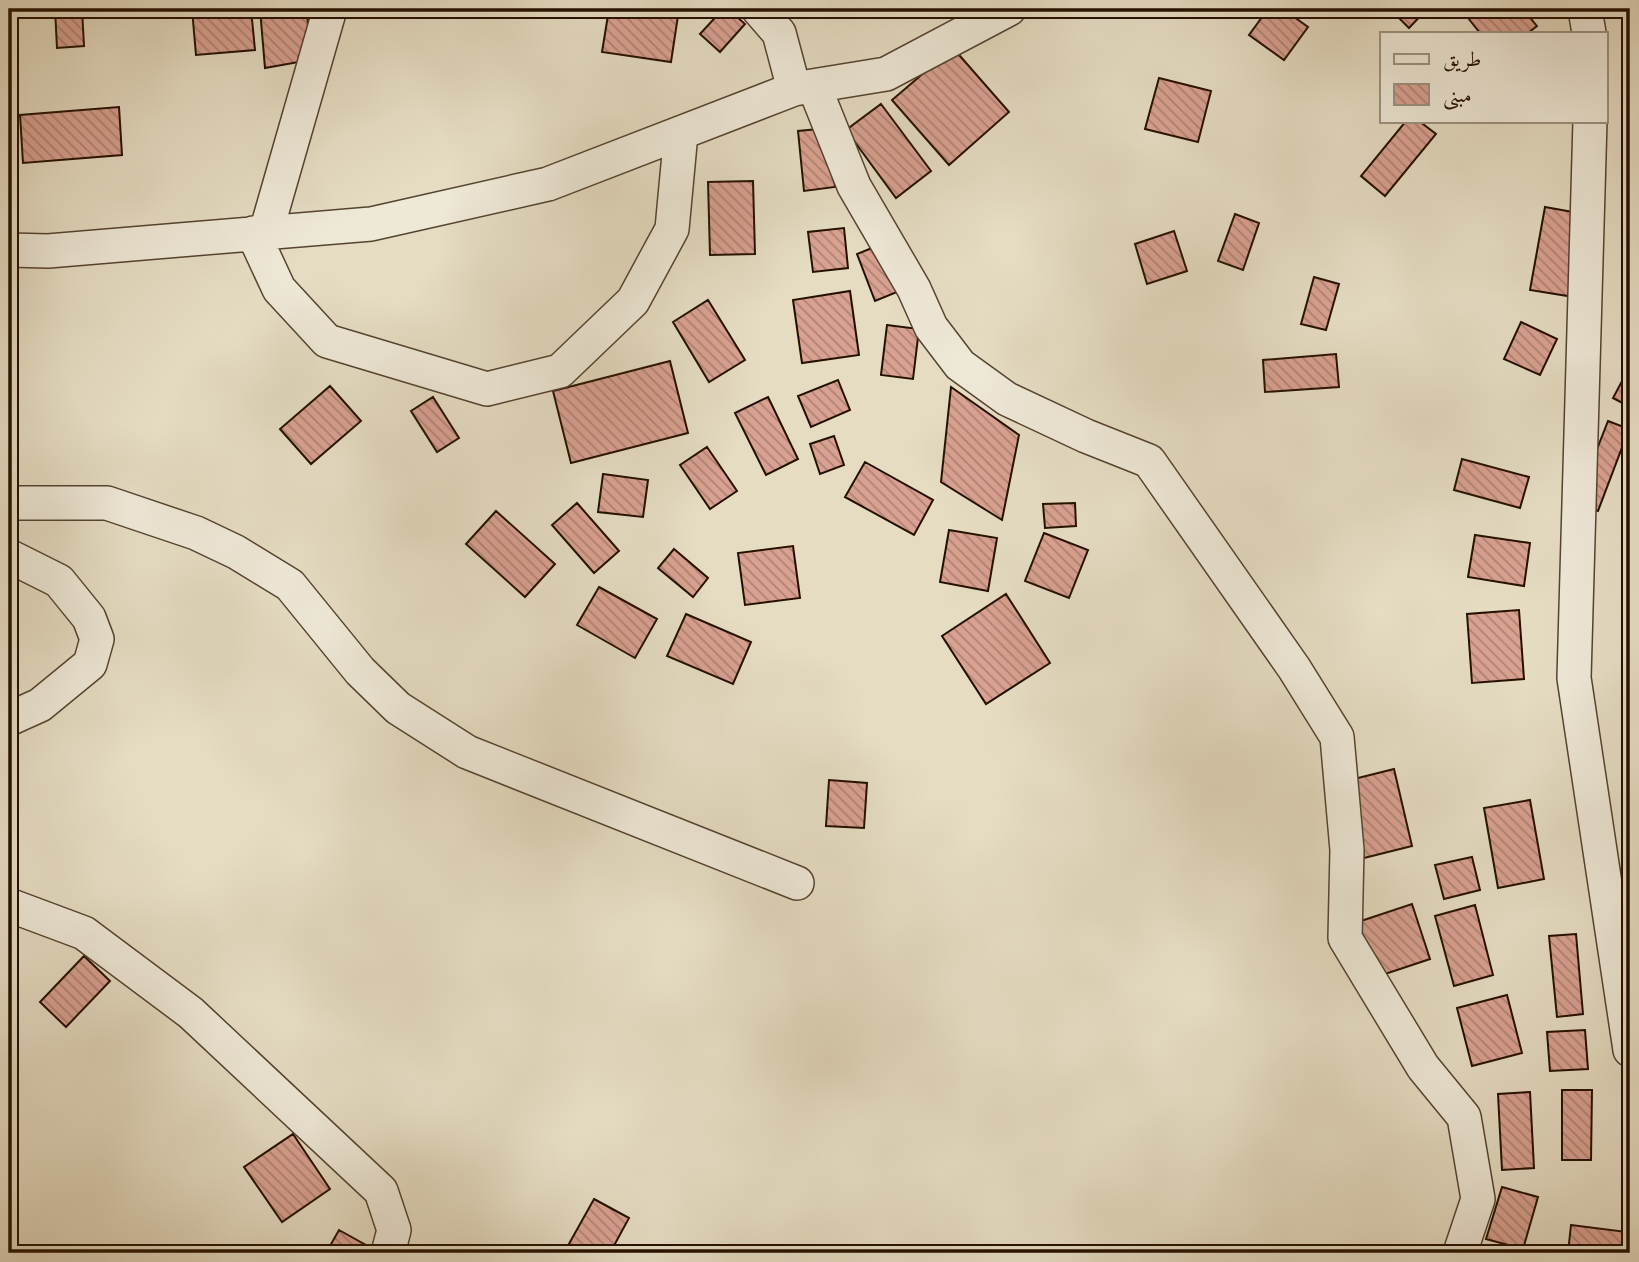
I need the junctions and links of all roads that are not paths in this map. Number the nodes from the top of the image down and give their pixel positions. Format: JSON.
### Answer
{"nodes":[{"id":1,"x":330,"y":9,"type":"edge"},
{"id":2,"x":1585,"y":9,"type":"edge"},
{"id":3,"x":990,"y":14,"type":"edge"},
{"id":4,"x":778,"y":17,"type":"edge"},
{"id":5,"x":1589,"y":32,"type":"edge"},
{"id":6,"x":804,"y":87,"type":"junction"},
{"id":7,"x":1590,"y":122,"type":"edge"},
{"id":8,"x":681,"y":133,"type":"junction"},
{"id":9,"x":259,"y":233,"type":"junction"},
{"id":10,"x":9,"y":250,"type":"edge"},
{"id":11,"x":9,"y":503,"type":"edge"},
{"id":12,"x":9,"y":556,"type":"edge"},
{"id":13,"x":9,"y":719,"type":"edge"},
{"id":14,"x":797,"y":883,"type":"dead end"},
{"id":15,"x":9,"y":905,"type":"edge"},
{"id":16,"x":1630,"y":1050,"type":"edge"},
{"id":17,"x":388,"y":1253,"type":"edge"},
{"id":18,"x":1460,"y":1253,"type":"edge"}],
"edges":[{"from":1,"to":9,"type":"street"},
{"from":2,"to":5,"type":"street"},
{"from":3,"to":6,"type":"street"},
{"from":4,"to":6,"type":"street"},
{"from":6,"to":8,"type":"street"},
{"from":6,"to":18,"type":"street"},
{"from":7,"to":16,"type":"street"},
{"from":8,"to":9,"type":"street"},
{"from":8,"to":9,"type":"street"},
{"from":9,"to":10,"type":"street"},
{"from":11,"to":14,"type":"street"},
{"from":12,"to":13,"type":"street"},
{"from":15,"to":17,"type":"street"}]}
